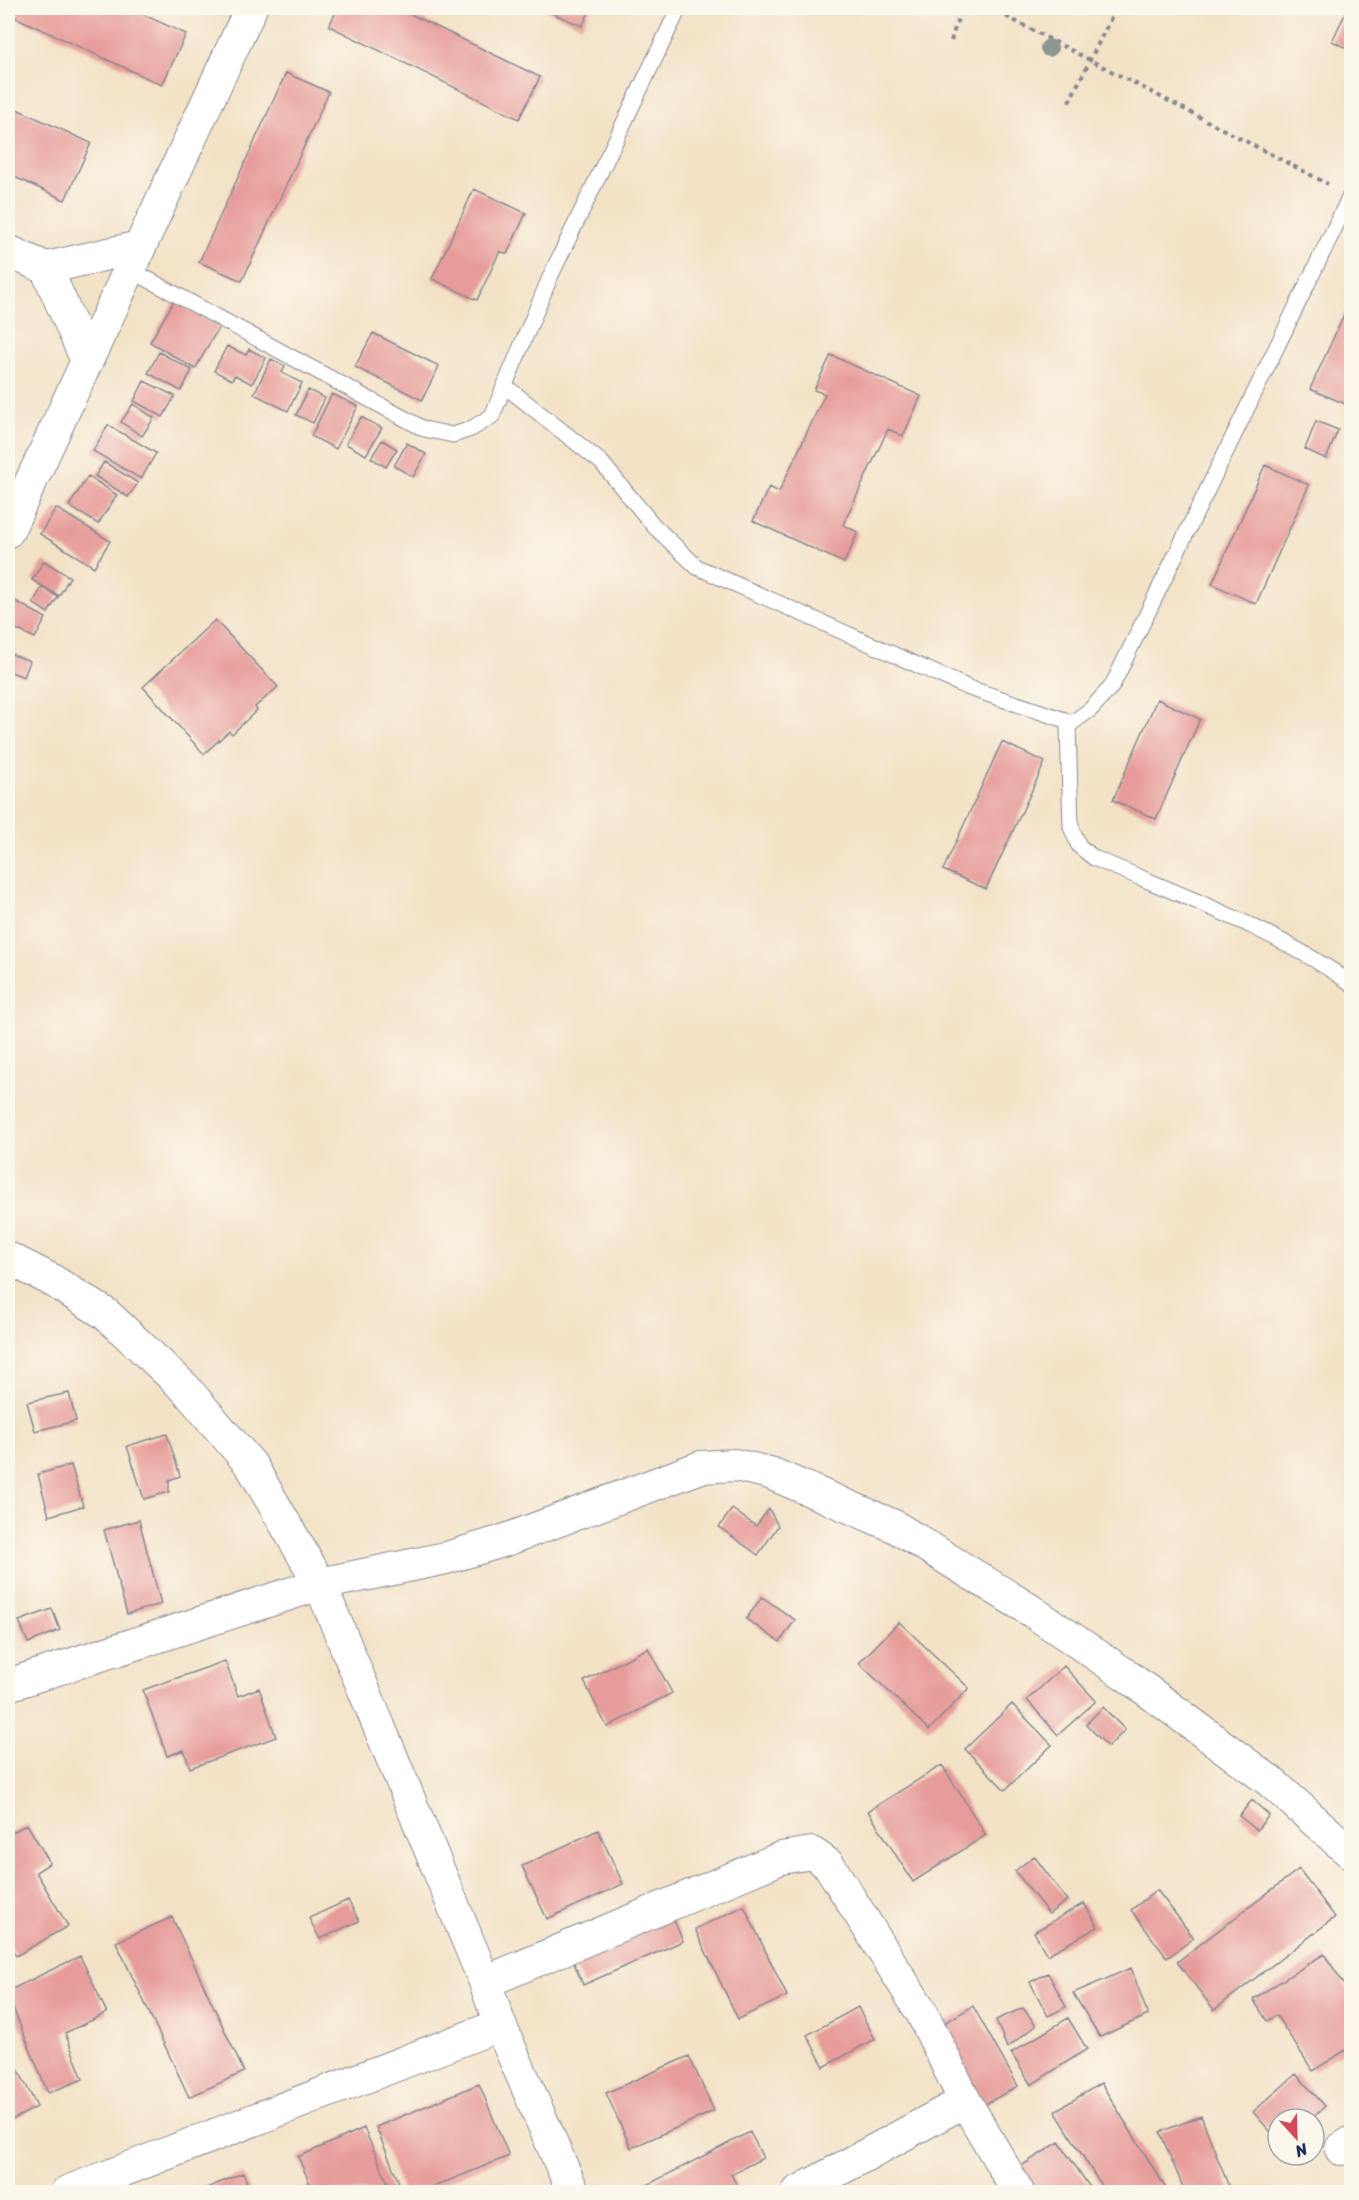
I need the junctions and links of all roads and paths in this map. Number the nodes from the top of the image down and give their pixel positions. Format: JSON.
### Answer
{"nodes":[{"id":1,"x":251,"y":8,"type":"edge"},
{"id":2,"x":679,"y":8,"type":"edge"},
{"id":3,"x":962,"y":8,"type":"edge"},
{"id":4,"x":990,"y":8,"type":"edge"},
{"id":5,"x":1116,"y":8,"type":"edge"},
{"id":6,"x":951,"y":41,"type":"dead end"},
{"id":7,"x":1091,"y":59,"type":"junction"},
{"id":8,"x":1069,"y":102,"type":"dead end"},
{"id":9,"x":1351,"y":194,"type":"edge"},
{"id":10,"x":8,"y":251,"type":"edge"},
{"id":11,"x":134,"y":258,"type":"junction"},
{"id":12,"x":46,"y":268,"type":"junction"},
{"id":13,"x":87,"y":360,"type":"junction"},
{"id":14,"x":505,"y":386,"type":"junction"},
{"id":15,"x":8,"y":531,"type":"edge"},
{"id":16,"x":1068,"y":726,"type":"junction"},
{"id":17,"x":1352,"y":984,"type":"edge"},
{"id":18,"x":8,"y":1258,"type":"edge"},
{"id":19,"x":320,"y":1584,"type":"junction"},
{"id":20,"x":8,"y":1684,"type":"edge"},
{"id":21,"x":1352,"y":1854,"type":"edge"},
{"id":22,"x":485,"y":1982,"type":"junction"},
{"id":23,"x":500,"y":2025,"type":"junction"},
{"id":24,"x":965,"y":2101,"type":"junction"},
{"id":25,"x":67,"y":2193,"type":"edge"},
{"id":26,"x":573,"y":2193,"type":"edge"},
{"id":27,"x":798,"y":2193,"type":"edge"},
{"id":28,"x":1018,"y":2193,"type":"edge"}],
"edges":[{"from":1,"to":11,"type":"street"},
{"from":2,"to":14,"type":"lane"},
{"from":3,"to":6,"type":"path"},
{"from":4,"to":7,"type":"path"},
{"from":5,"to":7,"type":"path"},
{"from":7,"to":8,"type":"path"},
{"from":7,"to":9,"type":"path"},
{"from":9,"to":16,"type":"lane"},
{"from":10,"to":12,"type":"street"},
{"from":11,"to":12,"type":"street"},
{"from":11,"to":13,"type":"street"},
{"from":11,"to":14,"type":"lane"},
{"from":12,"to":13,"type":"street"},
{"from":13,"to":15,"type":"street"},
{"from":14,"to":16,"type":"lane"},
{"from":16,"to":17,"type":"lane"},
{"from":18,"to":19,"type":"street"},
{"from":19,"to":20,"type":"street"},
{"from":19,"to":21,"type":"street"},
{"from":19,"to":22,"type":"street"},
{"from":22,"to":23,"type":"street"},
{"from":22,"to":24,"type":"street"},
{"from":23,"to":25,"type":"street"},
{"from":23,"to":26,"type":"street"},
{"from":24,"to":27,"type":"street"},
{"from":24,"to":28,"type":"street"}]}
